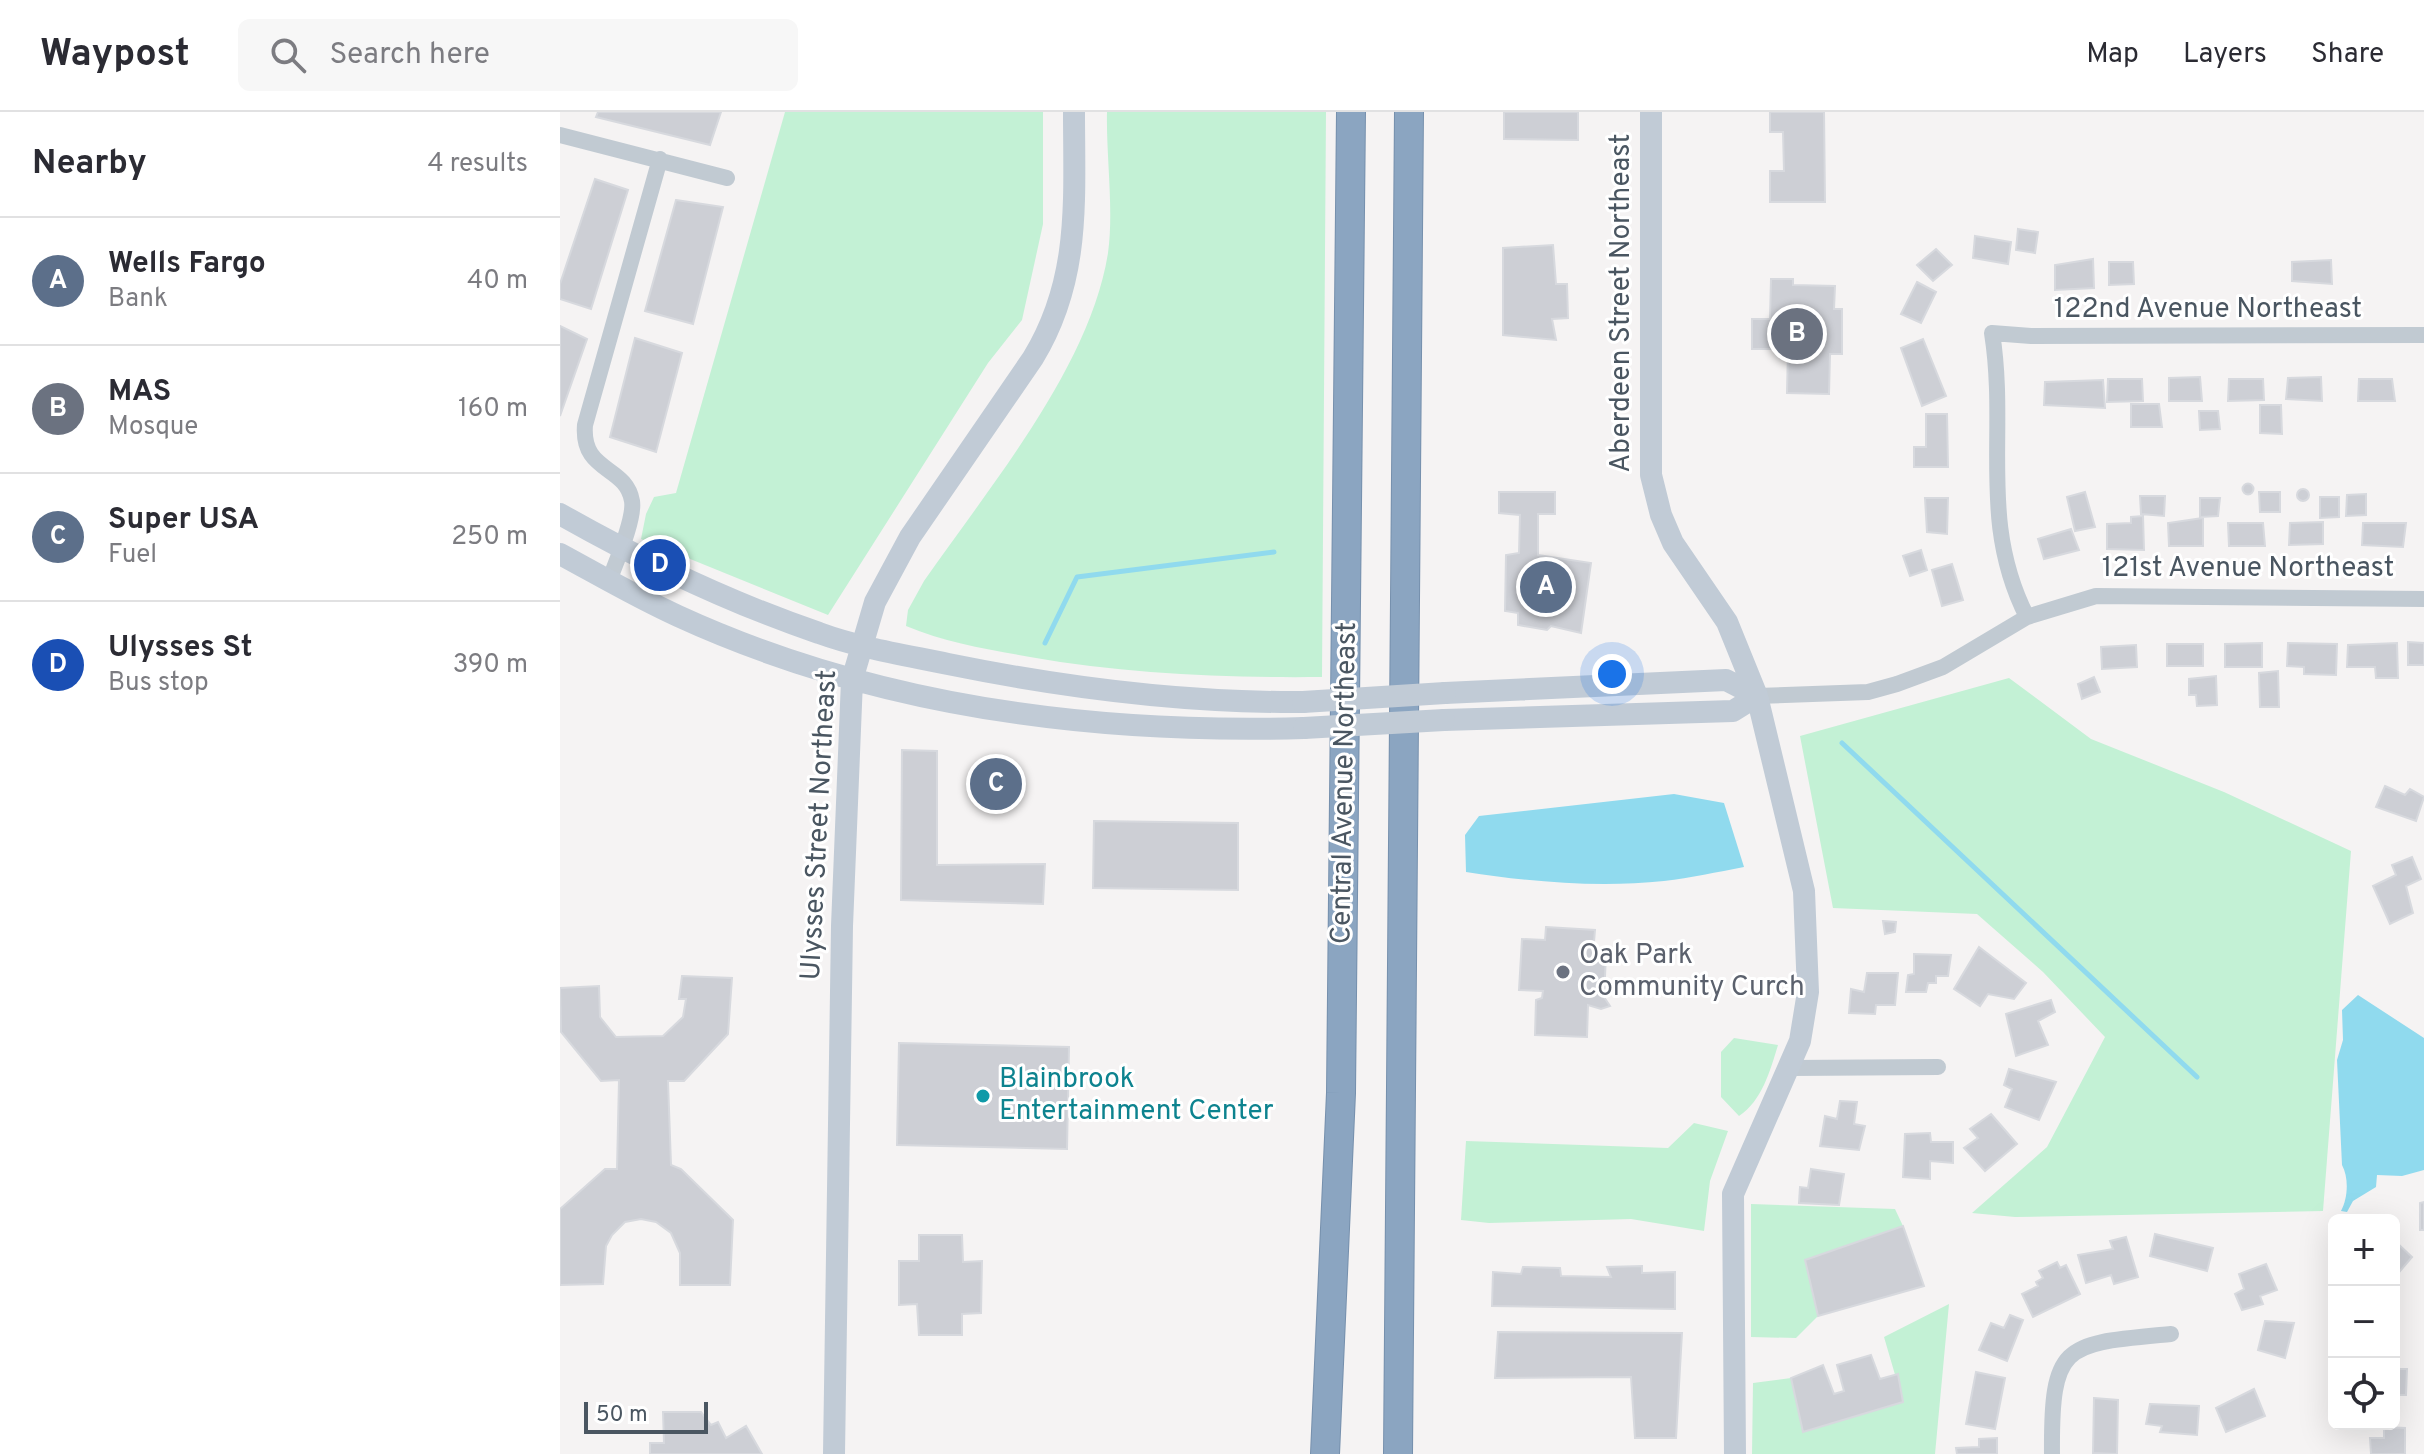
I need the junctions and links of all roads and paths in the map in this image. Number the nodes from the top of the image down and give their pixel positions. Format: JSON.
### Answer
{"nodes":[{"id":1,"x":1074,"y":112,"type":"edge"},
{"id":2,"x":1351,"y":112,"type":"edge"},
{"id":3,"x":1409,"y":112,"type":"edge"},
{"id":4,"x":1651,"y":112,"type":"edge"},
{"id":5,"x":560,"y":135,"type":"edge"},
{"id":6,"x":660,"y":159,"type":"junction"},
{"id":7,"x":727,"y":178,"type":"dead end"},
{"id":8,"x":2424,"y":335,"type":"edge"},
{"id":9,"x":560,"y":514,"type":"edge"},
{"id":10,"x":620,"y":548,"type":"junction"},
{"id":11,"x":560,"y":554,"type":"edge"},
{"id":12,"x":609,"y":581,"type":"junction"},
{"id":13,"x":2424,"y":599,"type":"edge"},
{"id":14,"x":2027,"y":617,"type":"junction"},
{"id":15,"x":861,"y":646,"type":"junction"},
{"id":16,"x":852,"y":680,"type":"junction"},
{"id":17,"x":1757,"y":696,"type":"junction"},
{"id":18,"x":1938,"y":1067,"type":"dead end"},
{"id":19,"x":1791,"y":1068,"type":"junction"},
{"id":20,"x":2171,"y":1334,"type":"dead end"},
{"id":21,"x":834,"y":1454,"type":"edge"},
{"id":22,"x":1325,"y":1454,"type":"edge"},
{"id":23,"x":1398,"y":1454,"type":"edge"},
{"id":24,"x":1735,"y":1454,"type":"edge"},
{"id":25,"x":2052,"y":1454,"type":"edge"}],
"edges":[{"from":1,"to":15,"type":"street","name":"Ulysses Street Northeast"},
{"from":2,"to":22,"type":"highway","name":"Central Avenue Northeast"},
{"from":3,"to":23,"type":"highway","name":"Central Avenue Northeast"},
{"from":4,"to":17,"type":"street","name":"Aberdeen Street Northeast"},
{"from":5,"to":6,"type":"street"},
{"from":6,"to":7,"type":"street"},
{"from":6,"to":10,"type":"street"},
{"from":8,"to":14,"type":"street","name":"122nd Avenue Northeast"},
{"from":9,"to":10,"type":"street","name":"121st Avenue Northeast"},
{"from":10,"to":12,"type":"street"},
{"from":10,"to":15,"type":"street","name":"121st Avenue Northeast"},
{"from":11,"to":12,"type":"street","name":"121st Avenue Northeast"},
{"from":12,"to":16,"type":"street","name":"121st Avenue Northeast"},
{"from":13,"to":14,"type":"street","name":"121st Avenue Northeast"},
{"from":14,"to":17,"type":"street","name":"121st Avenue Northeast"},
{"from":15,"to":16,"type":"street","name":"Ulysses Street Northeast"},
{"from":15,"to":17,"type":"street","name":"121st Avenue Northeast","bridge":true},
{"from":16,"to":17,"type":"street","name":"121st Avenue Northeast","bridge":true},
{"from":16,"to":21,"type":"street","name":"Ulysses Street Northeast"},
{"from":17,"to":19,"type":"street","name":"Aberdeen Street Northeast"},
{"from":18,"to":19,"type":"street"},
{"from":19,"to":24,"type":"street","name":"Aberdeen Street Northeast"},
{"from":20,"to":25,"type":"street"}]}
